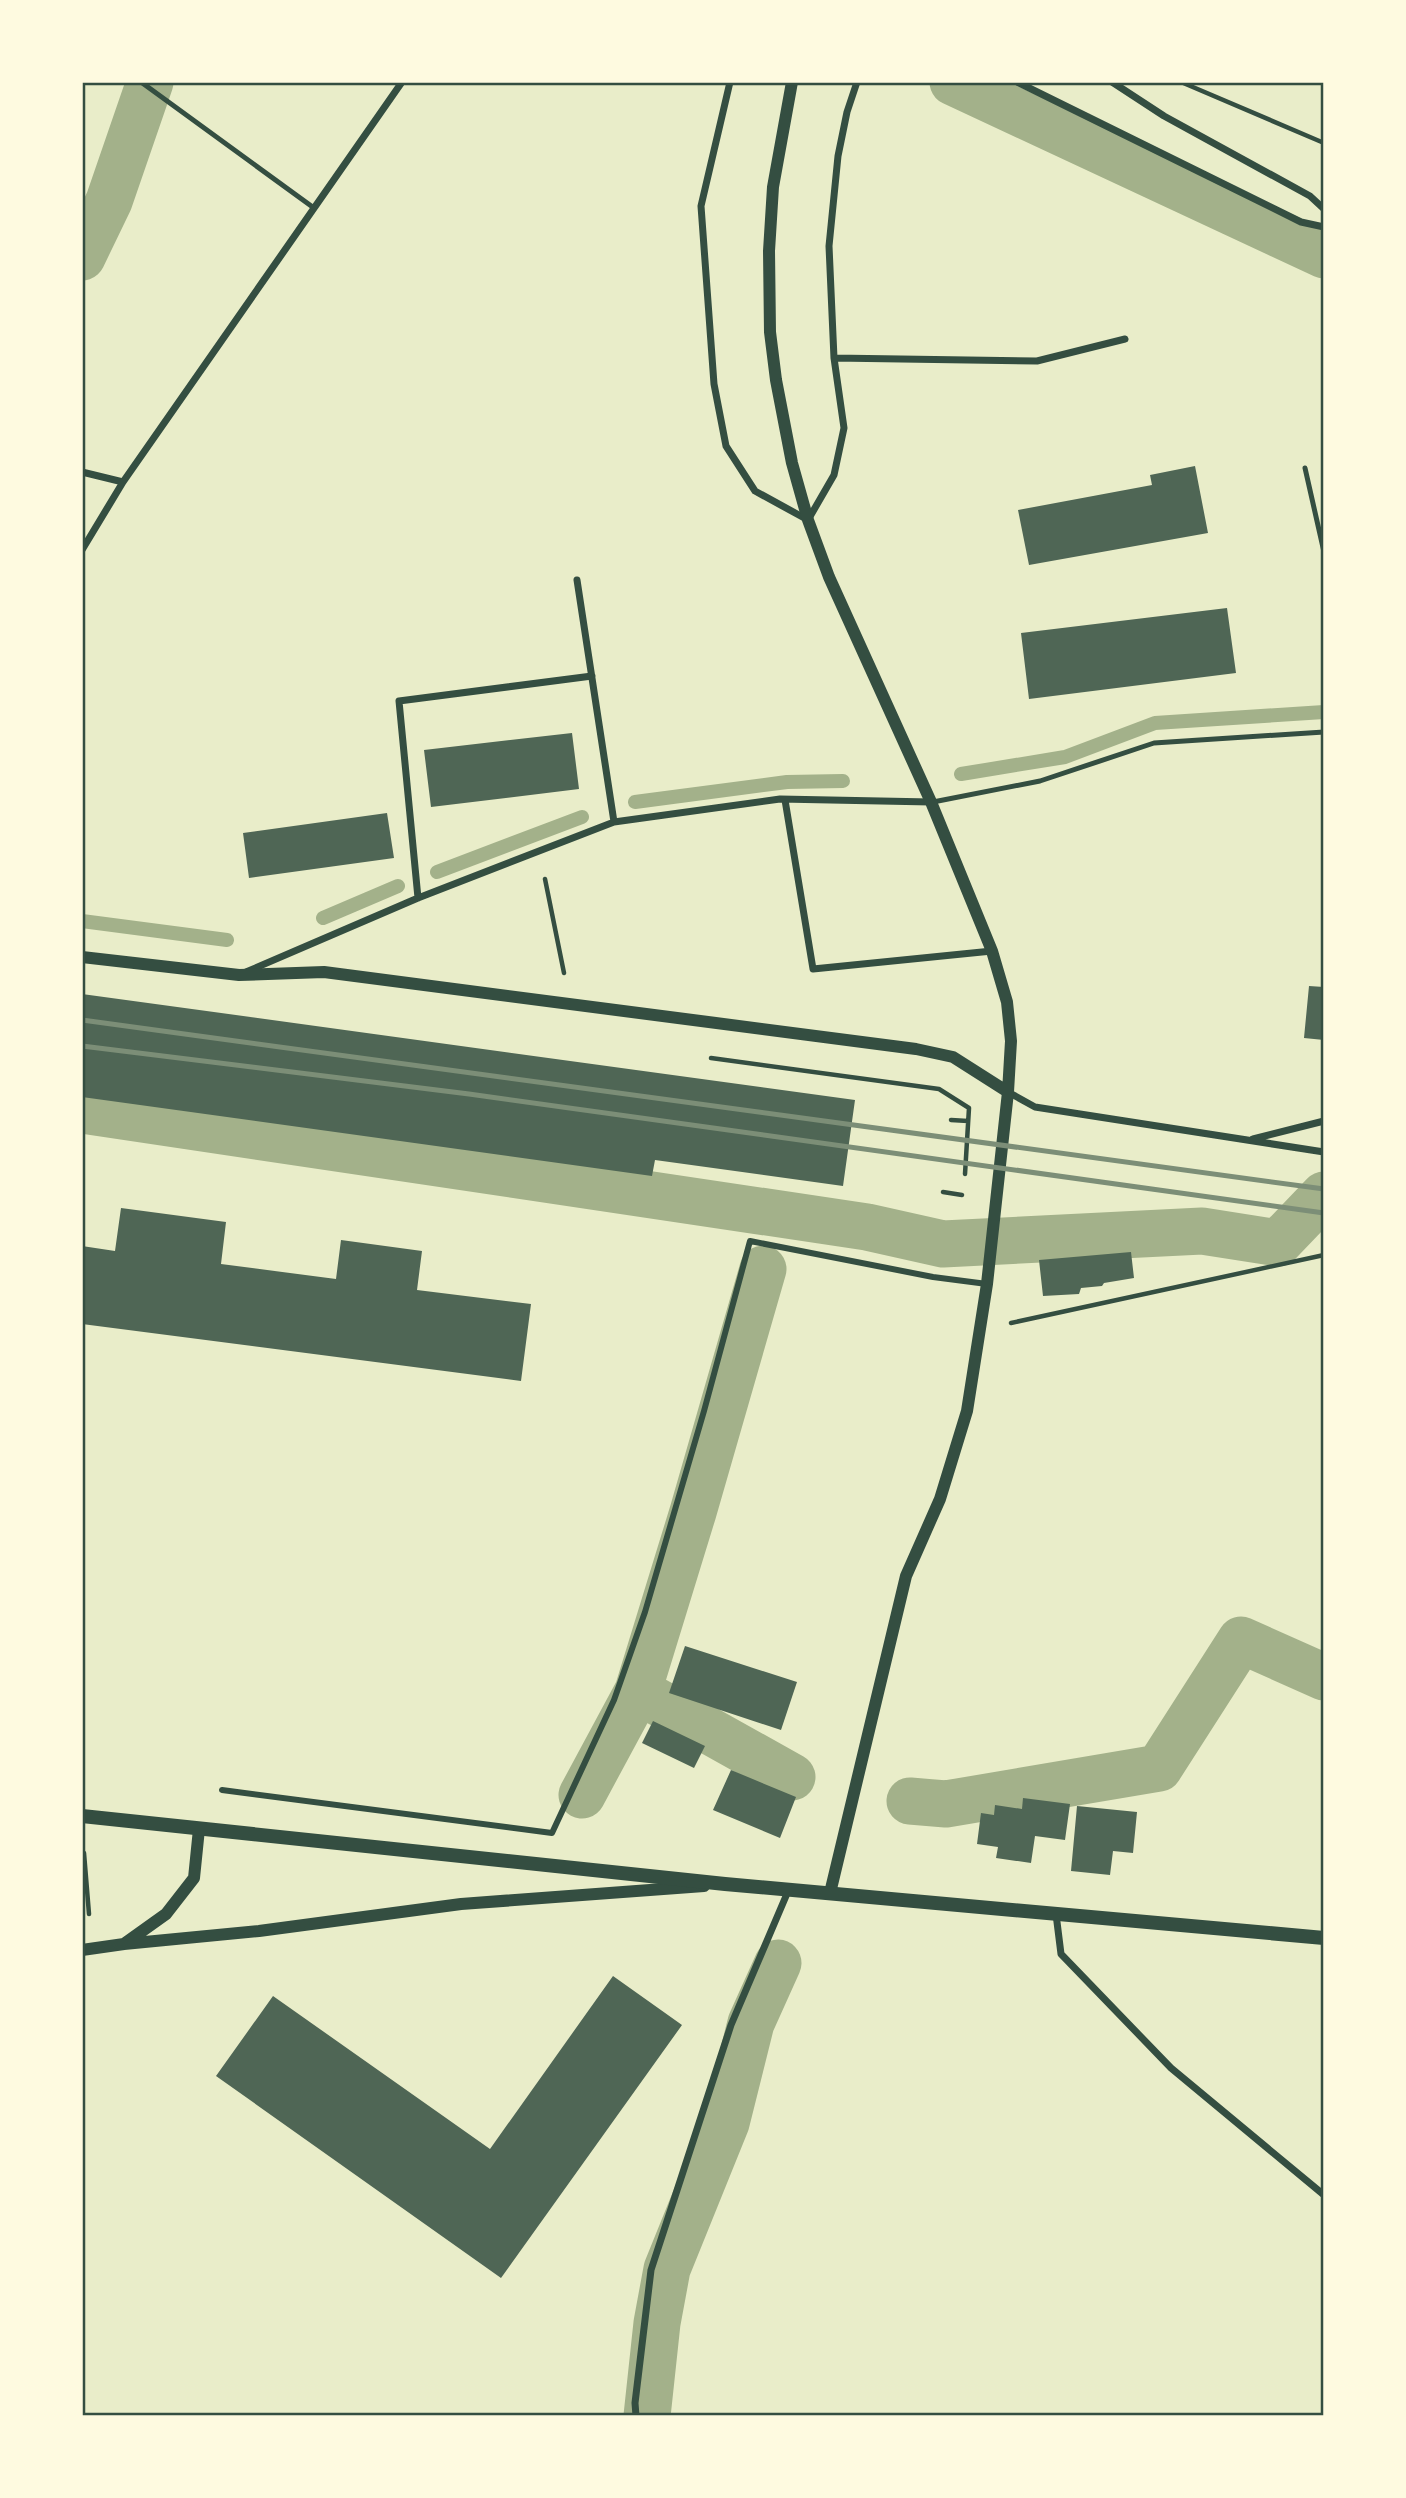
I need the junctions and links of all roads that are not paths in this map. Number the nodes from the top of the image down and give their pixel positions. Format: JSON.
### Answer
{"nodes":[{"id":1,"x":141,"y":82,"type":"edge"},
{"id":2,"x":402,"y":82,"type":"edge"},
{"id":3,"x":730,"y":82,"type":"edge"},
{"id":4,"x":792,"y":82,"type":"edge"},
{"id":5,"x":857,"y":82,"type":"edge"},
{"id":6,"x":1017,"y":82,"type":"edge"},
{"id":7,"x":1112,"y":82,"type":"edge"},
{"id":8,"x":314,"y":208,"type":"junction"},
{"id":9,"x":1324,"y":209,"type":"edge"},
{"id":10,"x":1324,"y":228,"type":"edge"},
{"id":11,"x":1125,"y":339,"type":"dead end"},
{"id":12,"x":834,"y":358,"type":"junction"},
{"id":13,"x":1305,"y":468,"type":"dead end"},
{"id":14,"x":82,"y":472,"type":"edge"},
{"id":15,"x":123,"y":482,"type":"junction"},
{"id":16,"x":808,"y":520,"type":"junction"},
{"id":17,"x":82,"y":550,"type":"edge"},
{"id":18,"x":1324,"y":552,"type":"edge"},
{"id":19,"x":577,"y":580,"type":"dead end"},
{"id":20,"x":592,"y":676,"type":"junction"},
{"id":21,"x":1324,"y":732,"type":"edge"},
{"id":22,"x":785,"y":800,"type":"junction"},
{"id":23,"x":931,"y":802,"type":"junction"},
{"id":24,"x":614,"y":822,"type":"junction"},
{"id":25,"x":418,"y":898,"type":"junction"},
{"id":26,"x":992,"y":951,"type":"junction"},
{"id":27,"x":82,"y":957,"type":"edge"},
{"id":28,"x":239,"y":975,"type":"junction"},
{"id":29,"x":1008,"y":1092,"type":"junction"},
{"id":30,"x":1324,"y":1121,"type":"edge"},
{"id":31,"x":1247,"y":1141,"type":"junction"},
{"id":32,"x":1324,"y":1152,"type":"edge"},
{"id":33,"x":987,"y":1284,"type":"junction"},
{"id":34,"x":222,"y":1790,"type":"dead end"},
{"id":35,"x":82,"y":1816,"type":"edge"},
{"id":36,"x":199,"y":1829,"type":"junction"},
{"id":37,"x":725,"y":1884,"type":"junction"},
{"id":38,"x":789,"y":1889,"type":"junction"},
{"id":39,"x":830,"y":1893,"type":"junction"},
{"id":40,"x":1056,"y":1914,"type":"junction"},
{"id":41,"x":1324,"y":1938,"type":"edge"},
{"id":42,"x":124,"y":1944,"type":"junction"},
{"id":43,"x":82,"y":1950,"type":"edge"},
{"id":44,"x":1324,"y":2195,"type":"edge"},
{"id":45,"x":636,"y":2416,"type":"edge"}],
"edges":[{"from":1,"to":8,"type":"lane"},
{"from":2,"to":8,"type":"street"},
{"from":3,"to":16,"type":"street"},
{"from":4,"to":16,"type":"street"},
{"from":5,"to":12,"type":"street"},
{"from":6,"to":10,"type":"street"},
{"from":7,"to":9,"type":"street"},
{"from":8,"to":15,"type":"street"},
{"from":11,"to":12,"type":"street"},
{"from":12,"to":16,"type":"street"},
{"from":13,"to":18,"type":"lane"},
{"from":14,"to":15,"type":"street"},
{"from":15,"to":17,"type":"street"},
{"from":16,"to":23,"type":"street"},
{"from":19,"to":20,"type":"street"},
{"from":20,"to":24,"type":"street"},
{"from":20,"to":25,"type":"street"},
{"from":21,"to":23,"type":"lane"},
{"from":22,"to":23,"type":"street"},
{"from":22,"to":24,"type":"street"},
{"from":22,"to":26,"type":"street"},
{"from":23,"to":26,"type":"street"},
{"from":24,"to":25,"type":"street"},
{"from":25,"to":28,"type":"street"},
{"from":26,"to":29,"type":"street"},
{"from":27,"to":28,"type":"street"},
{"from":28,"to":29,"type":"street"},
{"from":29,"to":31,"type":"street"},
{"from":29,"to":33,"type":"street"},
{"from":30,"to":31,"type":"street"},
{"from":31,"to":32,"type":"street"},
{"from":33,"to":34,"type":"street"},
{"from":33,"to":39,"type":"street"},
{"from":35,"to":36,"type":"main road"},
{"from":36,"to":37,"type":"main road"},
{"from":36,"to":42,"type":"street"},
{"from":37,"to":38,"type":"main road"},
{"from":37,"to":42,"type":"street"},
{"from":38,"to":39,"type":"main road"},
{"from":38,"to":45,"type":"street"},
{"from":39,"to":40,"type":"main road"},
{"from":40,"to":41,"type":"main road"},
{"from":40,"to":44,"type":"street"},
{"from":42,"to":43,"type":"street"}]}
